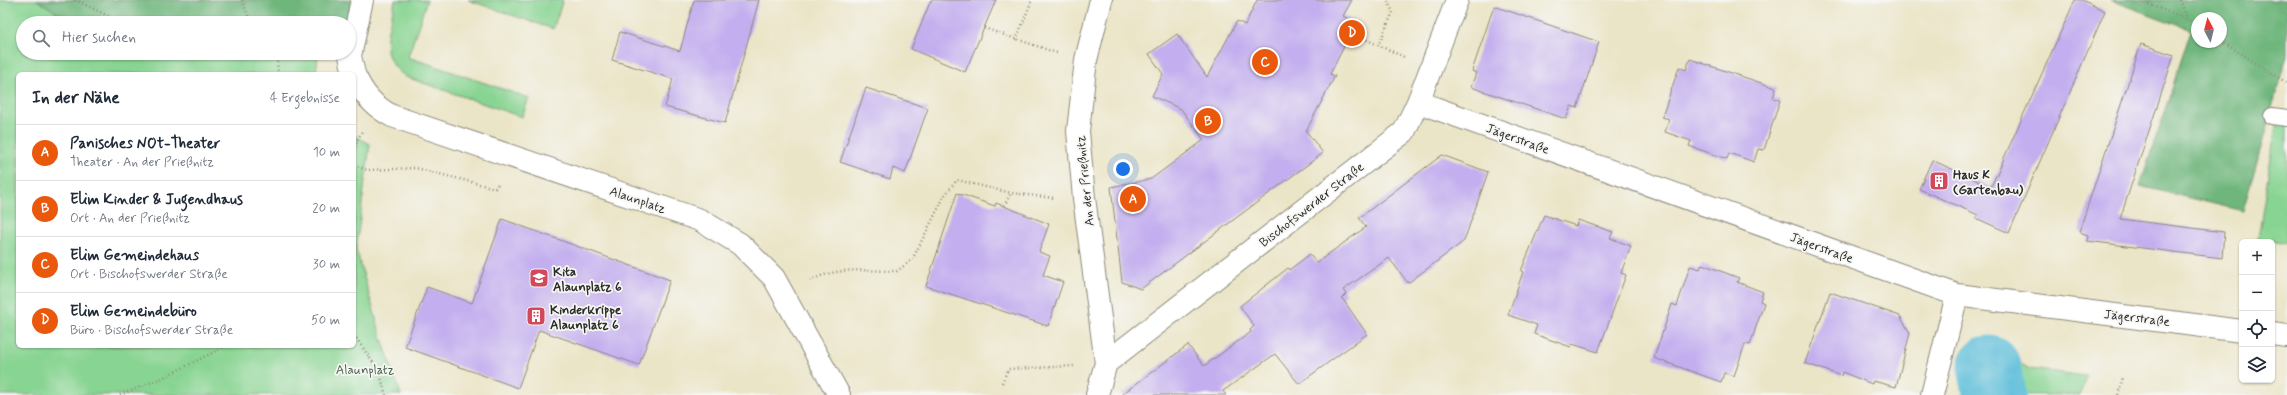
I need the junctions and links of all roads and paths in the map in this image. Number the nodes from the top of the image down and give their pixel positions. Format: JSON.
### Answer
{"nodes":[{"id":1,"x":74,"y":0,"type":"edge"},
{"id":2,"x":242,"y":0,"type":"edge"},
{"id":3,"x":362,"y":0,"type":"edge"},
{"id":4,"x":1032,"y":0,"type":"edge"},
{"id":5,"x":1101,"y":0,"type":"edge"},
{"id":6,"x":1387,"y":0,"type":"edge"},
{"id":7,"x":1457,"y":0,"type":"edge"},
{"id":8,"x":2137,"y":0,"type":"edge"},
{"id":9,"x":2180,"y":0,"type":"edge"},
{"id":10,"x":108,"y":16,"type":"edge"},
{"id":11,"x":248,"y":16,"type":"edge"},
{"id":12,"x":2187,"y":19,"type":"junction"},
{"id":13,"x":2191,"y":21,"type":"edge"},
{"id":14,"x":356,"y":28,"type":"edge"},
{"id":15,"x":984,"y":28,"type":"dead end"},
{"id":16,"x":1352,"y":33,"type":"dead end"},
{"id":17,"x":1016,"y":40,"type":"junction"},
{"id":18,"x":2227,"y":45,"type":"edge"},
{"id":19,"x":1378,"y":46,"type":"junction"},
{"id":20,"x":1061,"y":54,"type":"dead end"},
{"id":21,"x":276,"y":60,"type":"edge"},
{"id":22,"x":351,"y":60,"type":"edge"},
{"id":23,"x":1430,"y":69,"type":"junction"},
{"id":24,"x":278,"y":72,"type":"edge"},
{"id":25,"x":354,"y":72,"type":"edge"},
{"id":26,"x":356,"y":79,"type":"edge"},
{"id":27,"x":2287,"y":83,"type":"edge"},
{"id":28,"x":1418,"y":102,"type":"junction"},
{"id":29,"x":520,"y":159,"type":"junction"},
{"id":30,"x":356,"y":166,"type":"edge"},
{"id":31,"x":1011,"y":193,"type":"junction"},
{"id":32,"x":1060,"y":199,"type":"dead end"},
{"id":33,"x":1004,"y":206,"type":"dead end"},
{"id":34,"x":784,"y":295,"type":"junction"},
{"id":35,"x":1957,"y":295,"type":"junction"},
{"id":36,"x":2239,"y":331,"type":"edge"},
{"id":37,"x":2275,"y":334,"type":"edge"},
{"id":38,"x":2287,"y":336,"type":"edge"},
{"id":39,"x":356,"y":338,"type":"edge"},
{"id":40,"x":222,"y":348,"type":"edge"},
{"id":41,"x":1106,"y":363,"type":"junction"},
{"id":42,"x":2123,"y":377,"type":"dead end"},
{"id":43,"x":1002,"y":383,"type":"dead end"},
{"id":44,"x":120,"y":395,"type":"edge"},
{"id":45,"x":386,"y":395,"type":"edge"},
{"id":46,"x":839,"y":395,"type":"edge"},
{"id":47,"x":1097,"y":395,"type":"edge"},
{"id":48,"x":1932,"y":395,"type":"edge"},
{"id":49,"x":2118,"y":395,"type":"edge"}],
"edges":[{"from":1,"to":10,"type":"path"},
{"from":2,"to":11,"type":"path"},
{"from":3,"to":14,"type":"street","name":"Alaunplatz"},
{"from":4,"to":17,"type":"path"},
{"from":5,"to":41,"type":"street","name":"An der Prießnitz"},
{"from":6,"to":19,"type":"path"},
{"from":7,"to":23,"type":"street","name":"Bischofswerder Straße"},
{"from":8,"to":12,"type":"path"},
{"from":9,"to":12,"type":"path"},
{"from":12,"to":13,"type":"path"},
{"from":15,"to":17,"type":"path"},
{"from":16,"to":19,"type":"path"},
{"from":17,"to":20,"type":"path"},
{"from":18,"to":27,"type":"path"},
{"from":19,"to":23,"type":"path"},
{"from":21,"to":24,"type":"path"},
{"from":22,"to":25,"type":"street","name":"Alaunplatz"},
{"from":23,"to":28,"type":"street","name":"Bischofswerder Straße"},
{"from":26,"to":29,"type":"street","name":"Alaunplatz"},
{"from":28,"to":35,"type":"street","name":"Jägerstraße"},
{"from":28,"to":41,"type":"street","name":"Bischofswerder Straße"},
{"from":29,"to":30,"type":"path"},
{"from":29,"to":34,"type":"street","name":"Alaunplatz"},
{"from":31,"to":32,"type":"path"},
{"from":31,"to":33,"type":"path"},
{"from":31,"to":34,"type":"path"},
{"from":34,"to":46,"type":"street","name":"Alaunplatz"},
{"from":35,"to":36,"type":"street","name":"Jägerstraße"},
{"from":35,"to":48,"type":"street"},
{"from":37,"to":38,"type":"street"},
{"from":39,"to":45,"type":"path"},
{"from":40,"to":44,"type":"path"},
{"from":41,"to":43,"type":"path"},
{"from":41,"to":47,"type":"street"},
{"from":42,"to":49,"type":"path"}]}
